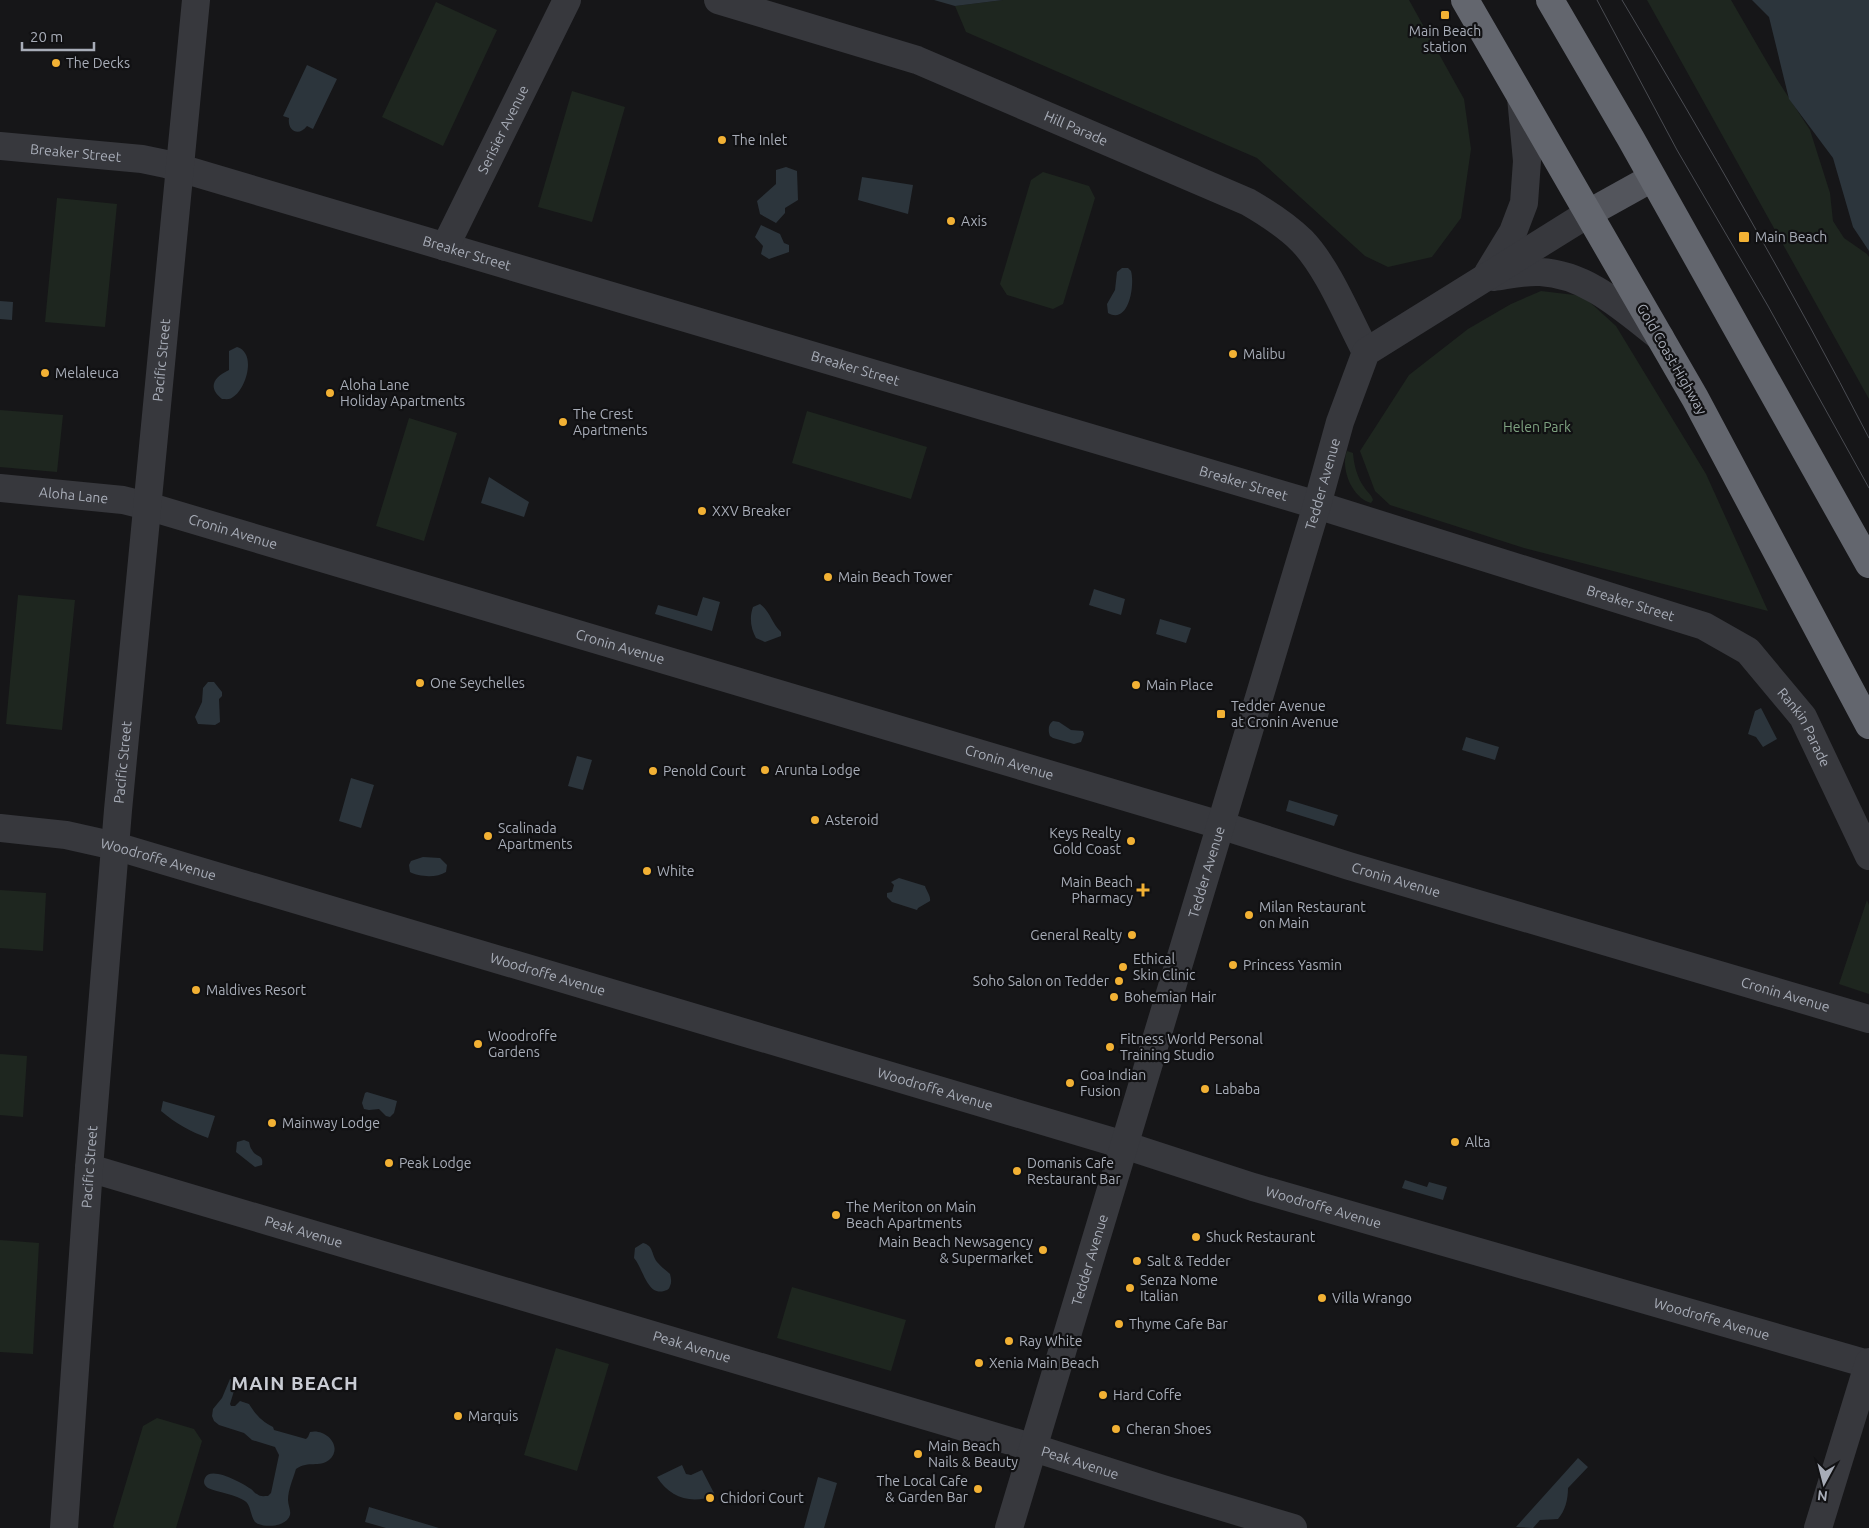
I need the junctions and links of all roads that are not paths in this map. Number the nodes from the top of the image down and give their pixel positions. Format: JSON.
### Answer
{"nodes":[{"id":1,"x":196,"y":0,"type":"edge"},
{"id":2,"x":718,"y":0,"type":"edge"},
{"id":3,"x":1465,"y":0,"type":"edge"},
{"id":4,"x":1550,"y":0,"type":"edge"},
{"id":5,"x":564,"y":6,"type":"edge"},
{"id":6,"x":1521,"y":97,"type":"junction"},
{"id":7,"x":0,"y":146,"type":"edge"},
{"id":8,"x":180,"y":169,"type":"junction"},
{"id":9,"x":1652,"y":178,"type":"junction"},
{"id":10,"x":1589,"y":214,"type":"junction"},
{"id":11,"x":444,"y":247,"type":"junction"},
{"id":12,"x":1484,"y":278,"type":"junction"},
{"id":13,"x":1660,"y":337,"type":"junction"},
{"id":14,"x":1366,"y":352,"type":"junction"},
{"id":15,"x":0,"y":488,"type":"edge"},
{"id":16,"x":1317,"y":505,"type":"junction"},
{"id":17,"x":147,"y":506,"type":"junction"},
{"id":18,"x":1869,"y":564,"type":"edge"},
{"id":19,"x":1704,"y":626,"type":"joint"},
{"id":20,"x":1869,"y":724,"type":"edge"},
{"id":21,"x":1220,"y":825,"type":"junction"},
{"id":22,"x":0,"y":828,"type":"edge"},
{"id":23,"x":115,"y":846,"type":"junction"},
{"id":24,"x":1869,"y":856,"type":"edge"},
{"id":25,"x":1869,"y":1019,"type":"edge"},
{"id":26,"x":1124,"y":1145,"type":"junction"},
{"id":27,"x":89,"y":1168,"type":"junction"},
{"id":28,"x":1869,"y":1363,"type":"edge"},
{"id":29,"x":1034,"y":1448,"type":"junction"},
{"id":30,"x":64,"y":1528,"type":"edge"},
{"id":31,"x":1009,"y":1528,"type":"edge"},
{"id":32,"x":1293,"y":1528,"type":"edge"},
{"id":33,"x":1818,"y":1528,"type":"edge"}],
"edges":[{"from":1,"to":8,"type":"street","name":"Pacific Street"},
{"from":2,"to":14,"type":"street","name":"Hill Parade"},
{"from":3,"to":6,"type":"highway","name":"Gold Coast Highway"},
{"from":4,"to":9,"type":"highway"},
{"from":5,"to":11,"type":"street","name":"Serisier Avenue"},
{"from":6,"to":10,"type":"highway","name":"Gold Coast Highway"},
{"from":6,"to":12,"type":"street"},
{"from":7,"to":8,"type":"street","name":"Breaker Street"},
{"from":8,"to":11,"type":"street","name":"Breaker Street"},
{"from":8,"to":17,"type":"street","name":"Pacific Street"},
{"from":9,"to":10,"type":"main road"},
{"from":9,"to":18,"type":"highway"},
{"from":10,"to":12,"type":"street"},
{"from":10,"to":13,"type":"highway","name":"Gold Coast Highway"},
{"from":11,"to":16,"type":"street","name":"Breaker Street"},
{"from":12,"to":13,"type":"street"},
{"from":12,"to":14,"type":"street"},
{"from":13,"to":20,"type":"highway","name":"Gold Coast Highway"},
{"from":14,"to":16,"type":"street","name":"Tedder Avenue"},
{"from":15,"to":17,"type":"street","name":"Aloha Lane"},
{"from":16,"to":19,"type":"street","name":"Breaker Street"},
{"from":16,"to":21,"type":"street","name":"Tedder Avenue"},
{"from":17,"to":21,"type":"street","name":"Cronin Avenue"},
{"from":17,"to":23,"type":"street","name":"Pacific Street"},
{"from":19,"to":24,"type":"street","name":"Rankin Parade"},
{"from":21,"to":25,"type":"street","name":"Cronin Avenue"},
{"from":21,"to":26,"type":"street","name":"Tedder Avenue"},
{"from":22,"to":23,"type":"street","name":"Woodroffe Avenue"},
{"from":23,"to":26,"type":"street","name":"Woodroffe Avenue"},
{"from":23,"to":27,"type":"street","name":"Pacific Street"},
{"from":26,"to":28,"type":"street","name":"Woodroffe Avenue"},
{"from":26,"to":29,"type":"street","name":"Tedder Avenue"},
{"from":27,"to":29,"type":"street","name":"Peak Avenue"},
{"from":27,"to":30,"type":"street","name":"Pacific Street"},
{"from":28,"to":33,"type":"street"},
{"from":29,"to":31,"type":"street","name":"Tedder Avenue"},
{"from":29,"to":32,"type":"street","name":"Peak Avenue"}]}
